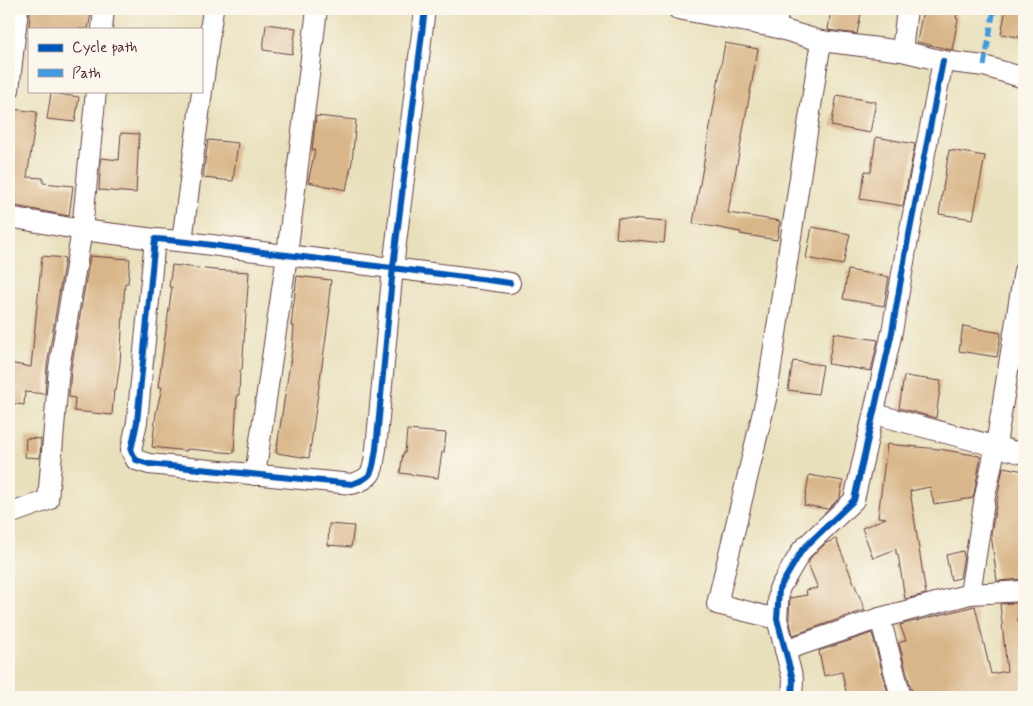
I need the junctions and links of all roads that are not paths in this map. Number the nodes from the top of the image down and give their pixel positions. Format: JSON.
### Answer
{"nodes":[{"id":1,"x":18,"y":9,"type":"edge"},
{"id":2,"x":104,"y":9,"type":"edge"},
{"id":3,"x":213,"y":9,"type":"edge"},
{"id":4,"x":318,"y":9,"type":"edge"},
{"id":5,"x":426,"y":9,"type":"edge"},
{"id":6,"x":678,"y":9,"type":"edge"},
{"id":7,"x":907,"y":9,"type":"edge"},
{"id":8,"x":777,"y":18,"type":"edge"},
{"id":9,"x":102,"y":28,"type":"edge"},
{"id":10,"x":821,"y":41,"type":"junction"},
{"id":11,"x":902,"y":51,"type":"junction"},
{"id":12,"x":943,"y":61,"type":"junction"},
{"id":13,"x":1024,"y":78,"type":"edge"},
{"id":14,"x":9,"y":90,"type":"edge"},
{"id":15,"x":202,"y":91,"type":"edge"},
{"id":16,"x":96,"y":92,"type":"edge"},
{"id":17,"x":202,"y":92,"type":"edge"},
{"id":18,"x":9,"y":217,"type":"edge"},
{"id":19,"x":82,"y":230,"type":"junction"},
{"id":20,"x":155,"y":239,"type":"junction"},
{"id":21,"x":182,"y":241,"type":"junction"},
{"id":22,"x":287,"y":255,"type":"junction"},
{"id":23,"x":393,"y":267,"type":"junction"},
{"id":24,"x":1024,"y":271,"type":"edge"},
{"id":25,"x":510,"y":282,"type":"dead end"},
{"id":26,"x":875,"y":414,"type":"junction"},
{"id":27,"x":996,"y":445,"type":"junction"},
{"id":28,"x":1024,"y":454,"type":"edge"},
{"id":29,"x":255,"y":475,"type":"junction"},
{"id":30,"x":9,"y":509,"type":"edge"},
{"id":31,"x":1024,"y":591,"type":"edge"},
{"id":32,"x":970,"y":594,"type":"junction"},
{"id":33,"x":880,"y":618,"type":"junction"},
{"id":34,"x":777,"y":619,"type":"junction"},
{"id":35,"x":785,"y":650,"type":"junction"},
{"id":36,"x":792,"y":697,"type":"edge"},
{"id":37,"x":901,"y":697,"type":"edge"}],
"edges":[{"from":1,"to":14,"type":"street"},
{"from":2,"to":9,"type":"street"},
{"from":3,"to":15,"type":"street"},
{"from":4,"to":22,"type":"street"},
{"from":5,"to":23,"type":"street"},
{"from":6,"to":8,"type":"street"},
{"from":7,"to":11,"type":"street"},
{"from":8,"to":10,"type":"street"},
{"from":10,"to":11,"type":"street"},
{"from":10,"to":34,"type":"street"},
{"from":11,"to":12,"type":"street"},
{"from":12,"to":13,"type":"street"},
{"from":12,"to":26,"type":"street"},
{"from":16,"to":19,"type":"street"},
{"from":17,"to":21,"type":"street"},
{"from":18,"to":19,"type":"street"},
{"from":19,"to":20,"type":"street"},
{"from":19,"to":30,"type":"street"},
{"from":20,"to":21,"type":"street"},
{"from":20,"to":29,"type":"street"},
{"from":21,"to":22,"type":"street"},
{"from":22,"to":23,"type":"street"},
{"from":22,"to":29,"type":"street"},
{"from":23,"to":25,"type":"street"},
{"from":23,"to":29,"type":"street"},
{"from":24,"to":27,"type":"street"},
{"from":26,"to":27,"type":"street"},
{"from":26,"to":34,"type":"street"},
{"from":27,"to":28,"type":"street"},
{"from":27,"to":32,"type":"street"},
{"from":31,"to":32,"type":"street"},
{"from":32,"to":33,"type":"street"},
{"from":33,"to":35,"type":"street"},
{"from":33,"to":37,"type":"street"},
{"from":34,"to":35,"type":"street"},
{"from":35,"to":36,"type":"street"}]}
